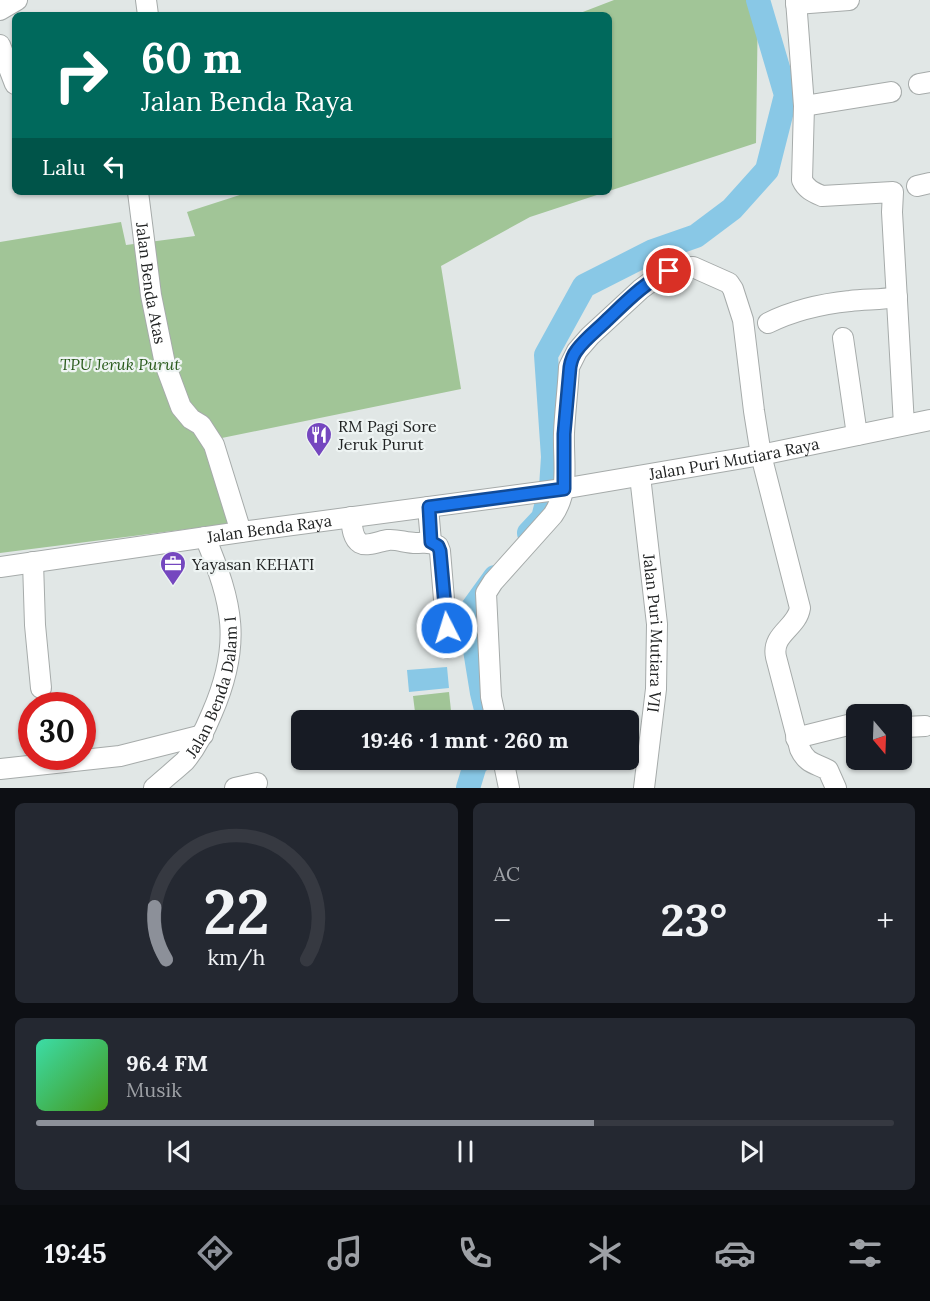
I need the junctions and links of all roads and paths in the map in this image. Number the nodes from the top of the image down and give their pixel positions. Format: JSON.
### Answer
{"nodes":[{"id":1,"x":17,"y":0,"type":"edge"},
{"id":2,"x":849,"y":0,"type":"edge"},
{"id":3,"x":796,"y":2,"type":"edge"},
{"id":4,"x":0,"y":10,"type":"edge"},
{"id":5,"x":0,"y":45,"type":"edge"},
{"id":6,"x":12,"y":76,"type":"edge"},
{"id":7,"x":891,"y":92,"type":"dead end"},
{"id":8,"x":804,"y":106,"type":"junction"},
{"id":9,"x":138,"y":195,"type":"edge"},
{"id":10,"x":897,"y":297,"type":"junction"},
{"id":11,"x":768,"y":323,"type":"dead end"},
{"id":12,"x":843,"y":338,"type":"dead end"},
{"id":13,"x":930,"y":420,"type":"edge"},
{"id":14,"x":904,"y":425,"type":"junction"},
{"id":15,"x":857,"y":435,"type":"junction"},
{"id":16,"x":762,"y":455,"type":"junction"},
{"id":17,"x":640,"y":476,"type":"junction"},
{"id":18,"x":553,"y":490,"type":"junction"},
{"id":19,"x":429,"y":507,"type":"junction"},
{"id":20,"x":351,"y":517,"type":"junction"},
{"id":21,"x":241,"y":532,"type":"junction"},
{"id":22,"x":205,"y":537,"type":"junction"},
{"id":23,"x":431,"y":542,"type":"junction"},
{"id":24,"x":33,"y":562,"type":"junction"},
{"id":25,"x":0,"y":567,"type":"edge"},
{"id":26,"x":448,"y":648,"type":"dead end"},
{"id":27,"x":41,"y":688,"type":"dead end"},
{"id":28,"x":494,"y":710,"type":"edge"},
{"id":29,"x":846,"y":726,"type":"edge"},
{"id":30,"x":926,"y":726,"type":"dead end"},
{"id":31,"x":912,"y":727,"type":"edge"},
{"id":32,"x":203,"y":735,"type":"junction"},
{"id":33,"x":796,"y":738,"type":"junction"},
{"id":34,"x":0,"y":769,"type":"edge"},
{"id":35,"x":505,"y":770,"type":"edge"},
{"id":36,"x":257,"y":783,"type":"dead end"},
{"id":37,"x":154,"y":788,"type":"edge"},
{"id":38,"x":236,"y":788,"type":"edge"},
{"id":39,"x":509,"y":788,"type":"edge"},
{"id":40,"x":644,"y":788,"type":"edge"},
{"id":41,"x":836,"y":788,"type":"edge"}],
"edges":[{"from":1,"to":4,"type":"street"},
{"from":2,"to":3,"type":"street"},
{"from":3,"to":8,"type":"street"},
{"from":5,"to":6,"type":"street"},
{"from":7,"to":8,"type":"street"},
{"from":8,"to":10,"type":"street"},
{"from":9,"to":21,"type":"street","name":"Jalan Benda Atas"},
{"from":10,"to":11,"type":"street"},
{"from":10,"to":14,"type":"street"},
{"from":12,"to":15,"type":"street"},
{"from":13,"to":14,"type":"street","name":"Jalan Puri Mutiara Raya"},
{"from":14,"to":15,"type":"street","name":"Jalan Puri Mutiara Raya"},
{"from":15,"to":16,"type":"street","name":"Jalan Puri Mutiara Raya"},
{"from":16,"to":17,"type":"street","name":"Jalan Puri Mutiara Raya"},
{"from":16,"to":18,"type":"street"},
{"from":16,"to":33,"type":"street"},
{"from":17,"to":18,"type":"street","name":"Jalan Puri Mutiara Raya"},
{"from":17,"to":40,"type":"street","name":"Jalan Puri Mutiara VII"},
{"from":18,"to":19,"type":"street","name":"Jalan Benda Raya"},
{"from":18,"to":28,"type":"street"},
{"from":19,"to":20,"type":"street","name":"Jalan Benda Raya"},
{"from":19,"to":23,"type":"street"},
{"from":20,"to":21,"type":"street","name":"Jalan Benda Raya"},
{"from":20,"to":23,"type":"street"},
{"from":21,"to":22,"type":"street","name":"Jalan Benda Raya"},
{"from":22,"to":24,"type":"street","name":"Jalan Benda Raya"},
{"from":22,"to":32,"type":"street","name":"Jalan Benda Dalam I"},
{"from":23,"to":26,"type":"street"},
{"from":24,"to":25,"type":"street","name":"Jalan Benda Raya"},
{"from":24,"to":27,"type":"street"},
{"from":29,"to":33,"type":"street"},
{"from":30,"to":31,"type":"street"},
{"from":32,"to":34,"type":"street"},
{"from":32,"to":37,"type":"street","name":"Jalan Benda Dalam I"},
{"from":33,"to":41,"type":"street"},
{"from":35,"to":39,"type":"street"},
{"from":36,"to":38,"type":"street"}]}
